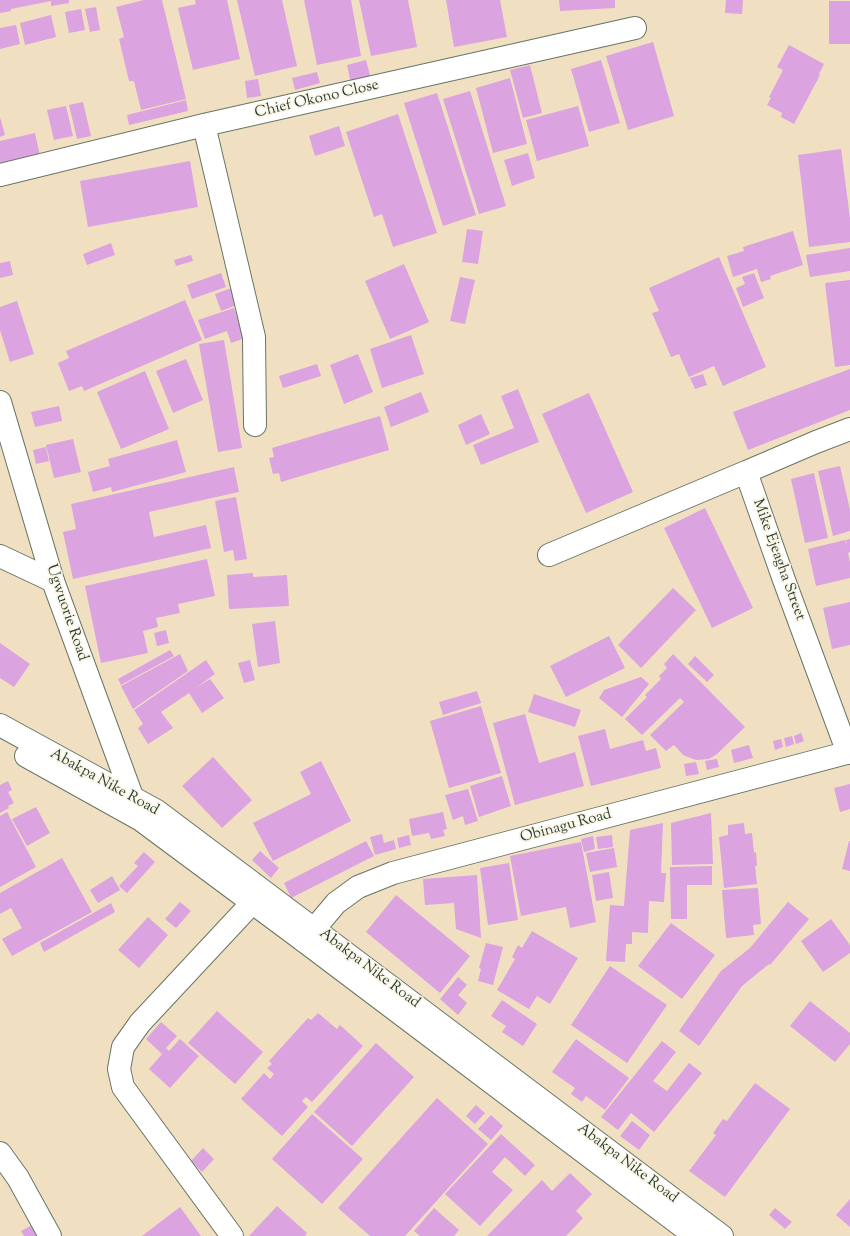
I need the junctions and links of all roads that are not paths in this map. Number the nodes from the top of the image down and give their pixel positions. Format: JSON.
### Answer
{"nodes":[{"id":1,"x":635,"y":28,"type":"dead end"},
{"id":2,"x":204,"y":125,"type":"junction"},
{"id":3,"x":0,"y":175,"type":"edge"},
{"id":4,"x":0,"y":402,"type":"edge"},
{"id":5,"x":254,"y":425,"type":"dead end"},
{"id":6,"x":850,"y":429,"type":"edge"},
{"id":7,"x":746,"y":472,"type":"junction"},
{"id":8,"x":549,"y":555,"type":"dead end"},
{"id":9,"x":0,"y":556,"type":"edge"},
{"id":10,"x":53,"y":581,"type":"junction"},
{"id":11,"x":0,"y":726,"type":"edge"},
{"id":12,"x":0,"y":742,"type":"edge"},
{"id":13,"x":849,"y":752,"type":"edge"},
{"id":14,"x":133,"y":798,"type":"junction"},
{"id":15,"x":141,"y":820,"type":"junction"},
{"id":16,"x":252,"y":902,"type":"junction"},
{"id":17,"x":309,"y":935,"type":"junction"},
{"id":18,"x":0,"y":1153,"type":"edge"},
{"id":19,"x":717,"y":1235,"type":"edge"},
{"id":20,"x":50,"y":1236,"type":"edge"},
{"id":21,"x":232,"y":1236,"type":"edge"},
{"id":22,"x":695,"y":1236,"type":"edge"}],
"edges":[{"from":1,"to":2,"type":"street","name":"Chief Okono Close"},
{"from":2,"to":3,"type":"street","name":"Chief Okono Close"},
{"from":2,"to":5,"type":"street"},
{"from":4,"to":10,"type":"street","name":"Ugwuorie Road"},
{"from":6,"to":7,"type":"street"},
{"from":7,"to":8,"type":"street"},
{"from":7,"to":13,"type":"street","name":"Mike Ejeagha Street"},
{"from":9,"to":10,"type":"street"},
{"from":10,"to":14,"type":"street","name":"Ugwuorie Road"},
{"from":11,"to":14,"type":"street","name":"Abakpa Nike Road"},
{"from":12,"to":15,"type":"street","name":"Abakpa Nike Road"},
{"from":13,"to":17,"type":"street","name":"Obinagu Road"},
{"from":14,"to":15,"type":"street","name":"Ugwuorie Road"},
{"from":14,"to":17,"type":"street","name":"Abakpa Nike Road"},
{"from":15,"to":16,"type":"street","name":"Abakpa Nike Road"},
{"from":16,"to":17,"type":"street","name":"Abakpa Nike Road"},
{"from":16,"to":21,"type":"street"},
{"from":17,"to":19,"type":"street","name":"Abakpa Nike Road"},
{"from":17,"to":22,"type":"street","name":"Abakpa Nike Road"},
{"from":18,"to":20,"type":"street"}]}
